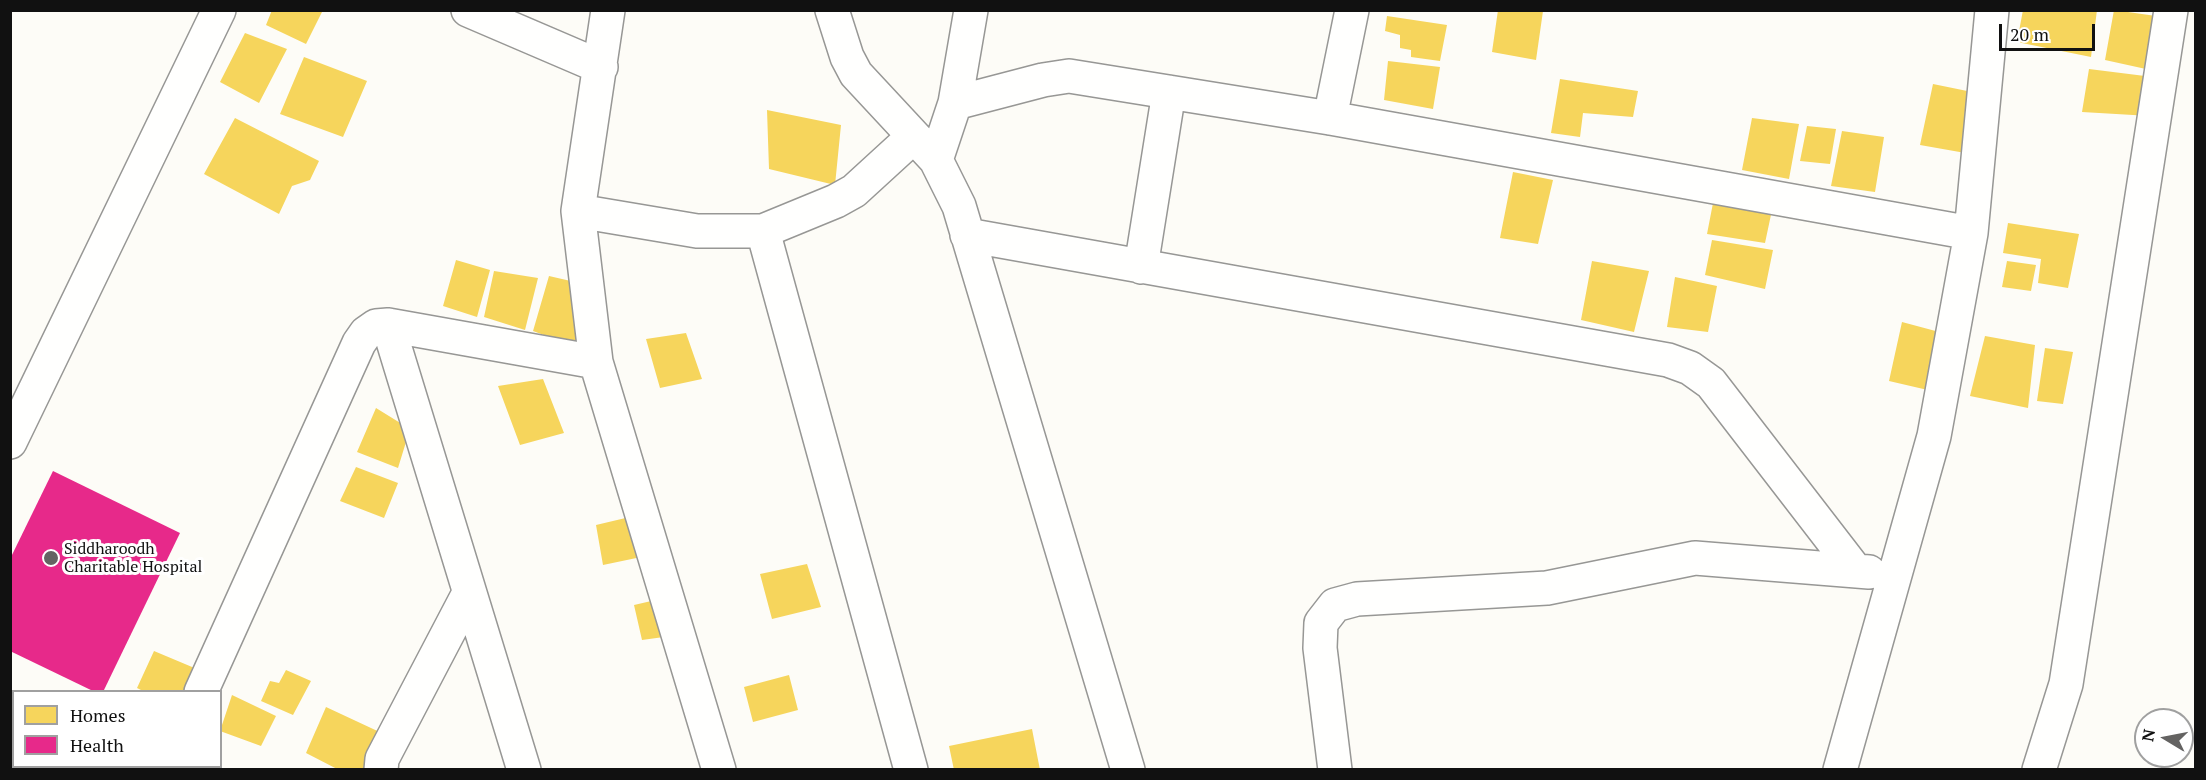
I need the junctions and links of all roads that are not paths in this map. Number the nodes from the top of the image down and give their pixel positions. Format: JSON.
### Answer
{"nodes":[{"id":1,"x":219,"y":10,"type":"edge"},
{"id":2,"x":468,"y":10,"type":"edge"},
{"id":3,"x":608,"y":10,"type":"edge"},
{"id":4,"x":832,"y":10,"type":"edge"},
{"id":5,"x":971,"y":10,"type":"edge"},
{"id":6,"x":1352,"y":10,"type":"edge"},
{"id":7,"x":1992,"y":10,"type":"edge"},
{"id":8,"x":2171,"y":10,"type":"edge"},
{"id":9,"x":601,"y":67,"type":"junction"},
{"id":10,"x":1169,"y":92,"type":"junction"},
{"id":11,"x":955,"y":103,"type":"junction"},
{"id":12,"x":1330,"y":118,"type":"junction"},
{"id":13,"x":913,"y":137,"type":"junction"},
{"id":14,"x":936,"y":160,"type":"junction"},
{"id":15,"x":578,"y":212,"type":"junction"},
{"id":16,"x":763,"y":231,"type":"junction"},
{"id":17,"x":1971,"y":233,"type":"junction"},
{"id":18,"x":967,"y":235,"type":"junction"},
{"id":19,"x":1141,"y":267,"type":"junction"},
{"id":20,"x":388,"y":325,"type":"junction"},
{"id":21,"x":596,"y":362,"type":"junction"},
{"id":22,"x":10,"y":442,"type":"edge"},
{"id":23,"x":1856,"y":571,"type":"junction"},
{"id":24,"x":1895,"y":575,"type":"junction"},
{"id":25,"x":469,"y":593,"type":"junction"},
{"id":26,"x":202,"y":690,"type":"edge"},
{"id":27,"x":381,"y":770,"type":"edge"},
{"id":28,"x":524,"y":770,"type":"edge"},
{"id":29,"x":719,"y":770,"type":"edge"},
{"id":30,"x":911,"y":770,"type":"edge"},
{"id":31,"x":1128,"y":770,"type":"edge"},
{"id":32,"x":1335,"y":770,"type":"edge"},
{"id":33,"x":1840,"y":770,"type":"edge"},
{"id":34,"x":2040,"y":770,"type":"edge"}],
"edges":[{"from":1,"to":22,"type":"street"},
{"from":2,"to":9,"type":"street"},
{"from":3,"to":9,"type":"street"},
{"from":4,"to":13,"type":"street"},
{"from":5,"to":11,"type":"street"},
{"from":6,"to":12,"type":"street"},
{"from":7,"to":17,"type":"street"},
{"from":8,"to":34,"type":"street"},
{"from":9,"to":15,"type":"street"},
{"from":10,"to":11,"type":"street"},
{"from":10,"to":12,"type":"street"},
{"from":10,"to":19,"type":"street"},
{"from":11,"to":14,"type":"street"},
{"from":12,"to":17,"type":"street"},
{"from":13,"to":14,"type":"street"},
{"from":13,"to":16,"type":"street"},
{"from":14,"to":18,"type":"street"},
{"from":15,"to":16,"type":"street"},
{"from":15,"to":21,"type":"street"},
{"from":16,"to":30,"type":"street"},
{"from":17,"to":24,"type":"street"},
{"from":18,"to":19,"type":"street"},
{"from":18,"to":31,"type":"street"},
{"from":19,"to":23,"type":"street"},
{"from":20,"to":21,"type":"street"},
{"from":20,"to":25,"type":"street"},
{"from":20,"to":26,"type":"street"},
{"from":21,"to":29,"type":"street"},
{"from":23,"to":24,"type":"street"},
{"from":23,"to":32,"type":"street"},
{"from":24,"to":33,"type":"street"},
{"from":25,"to":27,"type":"street"},
{"from":25,"to":28,"type":"street"}]}
